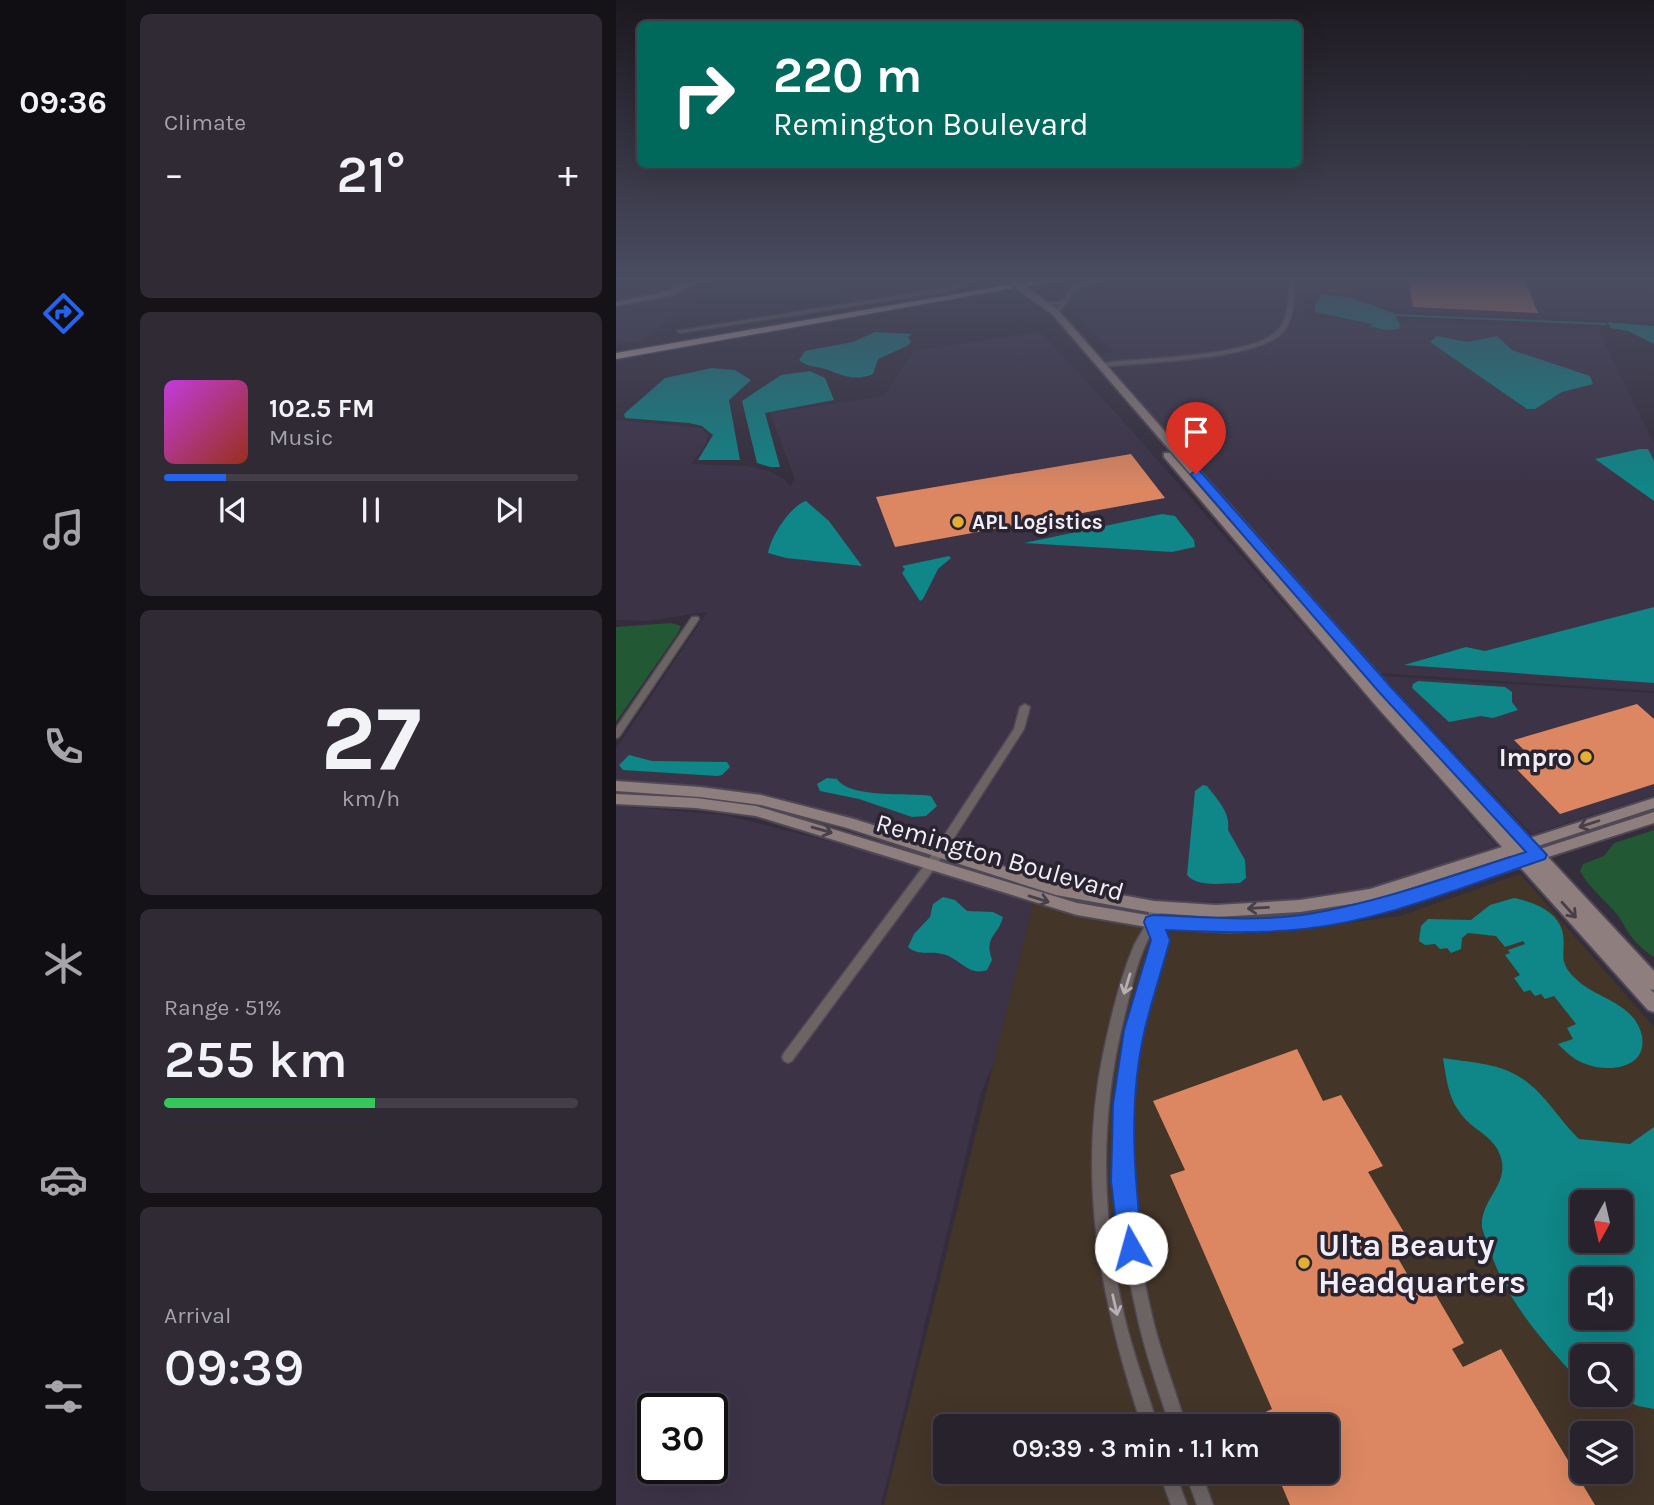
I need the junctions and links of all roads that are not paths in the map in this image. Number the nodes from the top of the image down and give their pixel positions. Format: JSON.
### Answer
{"nodes":[{"id":1,"x":639,"y":348,"type":"edge"},
{"id":2,"x":686,"y":348,"type":"edge"},
{"id":3,"x":1077,"y":348,"type":"edge"},
{"id":4,"x":1086,"y":348,"type":"edge"},
{"id":5,"x":1244,"y":348,"type":"edge"},
{"id":6,"x":616,"y":352,"type":"edge"},
{"id":7,"x":616,"y":362,"type":"edge"},
{"id":8,"x":1101,"y":365,"type":"junction"},
{"id":9,"x":695,"y":619,"type":"dead end"},
{"id":10,"x":1025,"y":707,"type":"dead end"},
{"id":11,"x":616,"y":736,"type":"edge"},
{"id":12,"x":616,"y":786,"type":"edge"},
{"id":13,"x":616,"y":799,"type":"edge"},
{"id":14,"x":1654,"y":803,"type":"edge"},
{"id":15,"x":1654,"y":817,"type":"edge"},
{"id":16,"x":1526,"y":852,"type":"junction"},
{"id":17,"x":934,"y":859,"type":"junction"},
{"id":18,"x":1154,"y":915,"type":"junction"},
{"id":19,"x":1654,"y":983,"type":"edge"},
{"id":20,"x":1654,"y":1005,"type":"edge"},
{"id":21,"x":788,"y":1057,"type":"dead end"},
{"id":22,"x":1146,"y":1414,"type":"edge"},
{"id":23,"x":1174,"y":1414,"type":"edge"},
{"id":24,"x":1171,"y":1484,"type":"edge"},
{"id":25,"x":1197,"y":1484,"type":"edge"},
{"id":26,"x":1179,"y":1505,"type":"edge"},
{"id":27,"x":1205,"y":1505,"type":"edge"}],
"edges":[{"from":1,"to":6,"type":"highway"},
{"from":2,"to":7,"type":"highway"},
{"from":3,"to":16,"type":"main road"},
{"from":4,"to":8,"type":"main road"},
{"from":5,"to":8,"type":"street"},
{"from":8,"to":16,"type":"main road"},
{"from":9,"to":11,"type":"street"},
{"from":10,"to":17,"type":"street"},
{"from":12,"to":17,"type":"main road","name":"Remington Boulevard"},
{"from":13,"to":17,"type":"main road","name":"Remington Boulevard","one_way":true},
{"from":14,"to":16,"type":"main road","name":"Remington Boulevard","one_way":true},
{"from":15,"to":16,"type":"main road","name":"Remington Boulevard"},
{"from":16,"to":18,"type":"main road","name":"Remington Boulevard"},
{"from":16,"to":19,"type":"main road"},
{"from":16,"to":20,"type":"main road","one_way":true},
{"from":17,"to":18,"type":"main road","name":"Remington Boulevard"},
{"from":17,"to":21,"type":"street"},
{"from":18,"to":22,"type":"street","one_way":true},
{"from":18,"to":23,"type":"street"},
{"from":24,"to":26,"type":"street"},
{"from":25,"to":27,"type":"street"}]}
